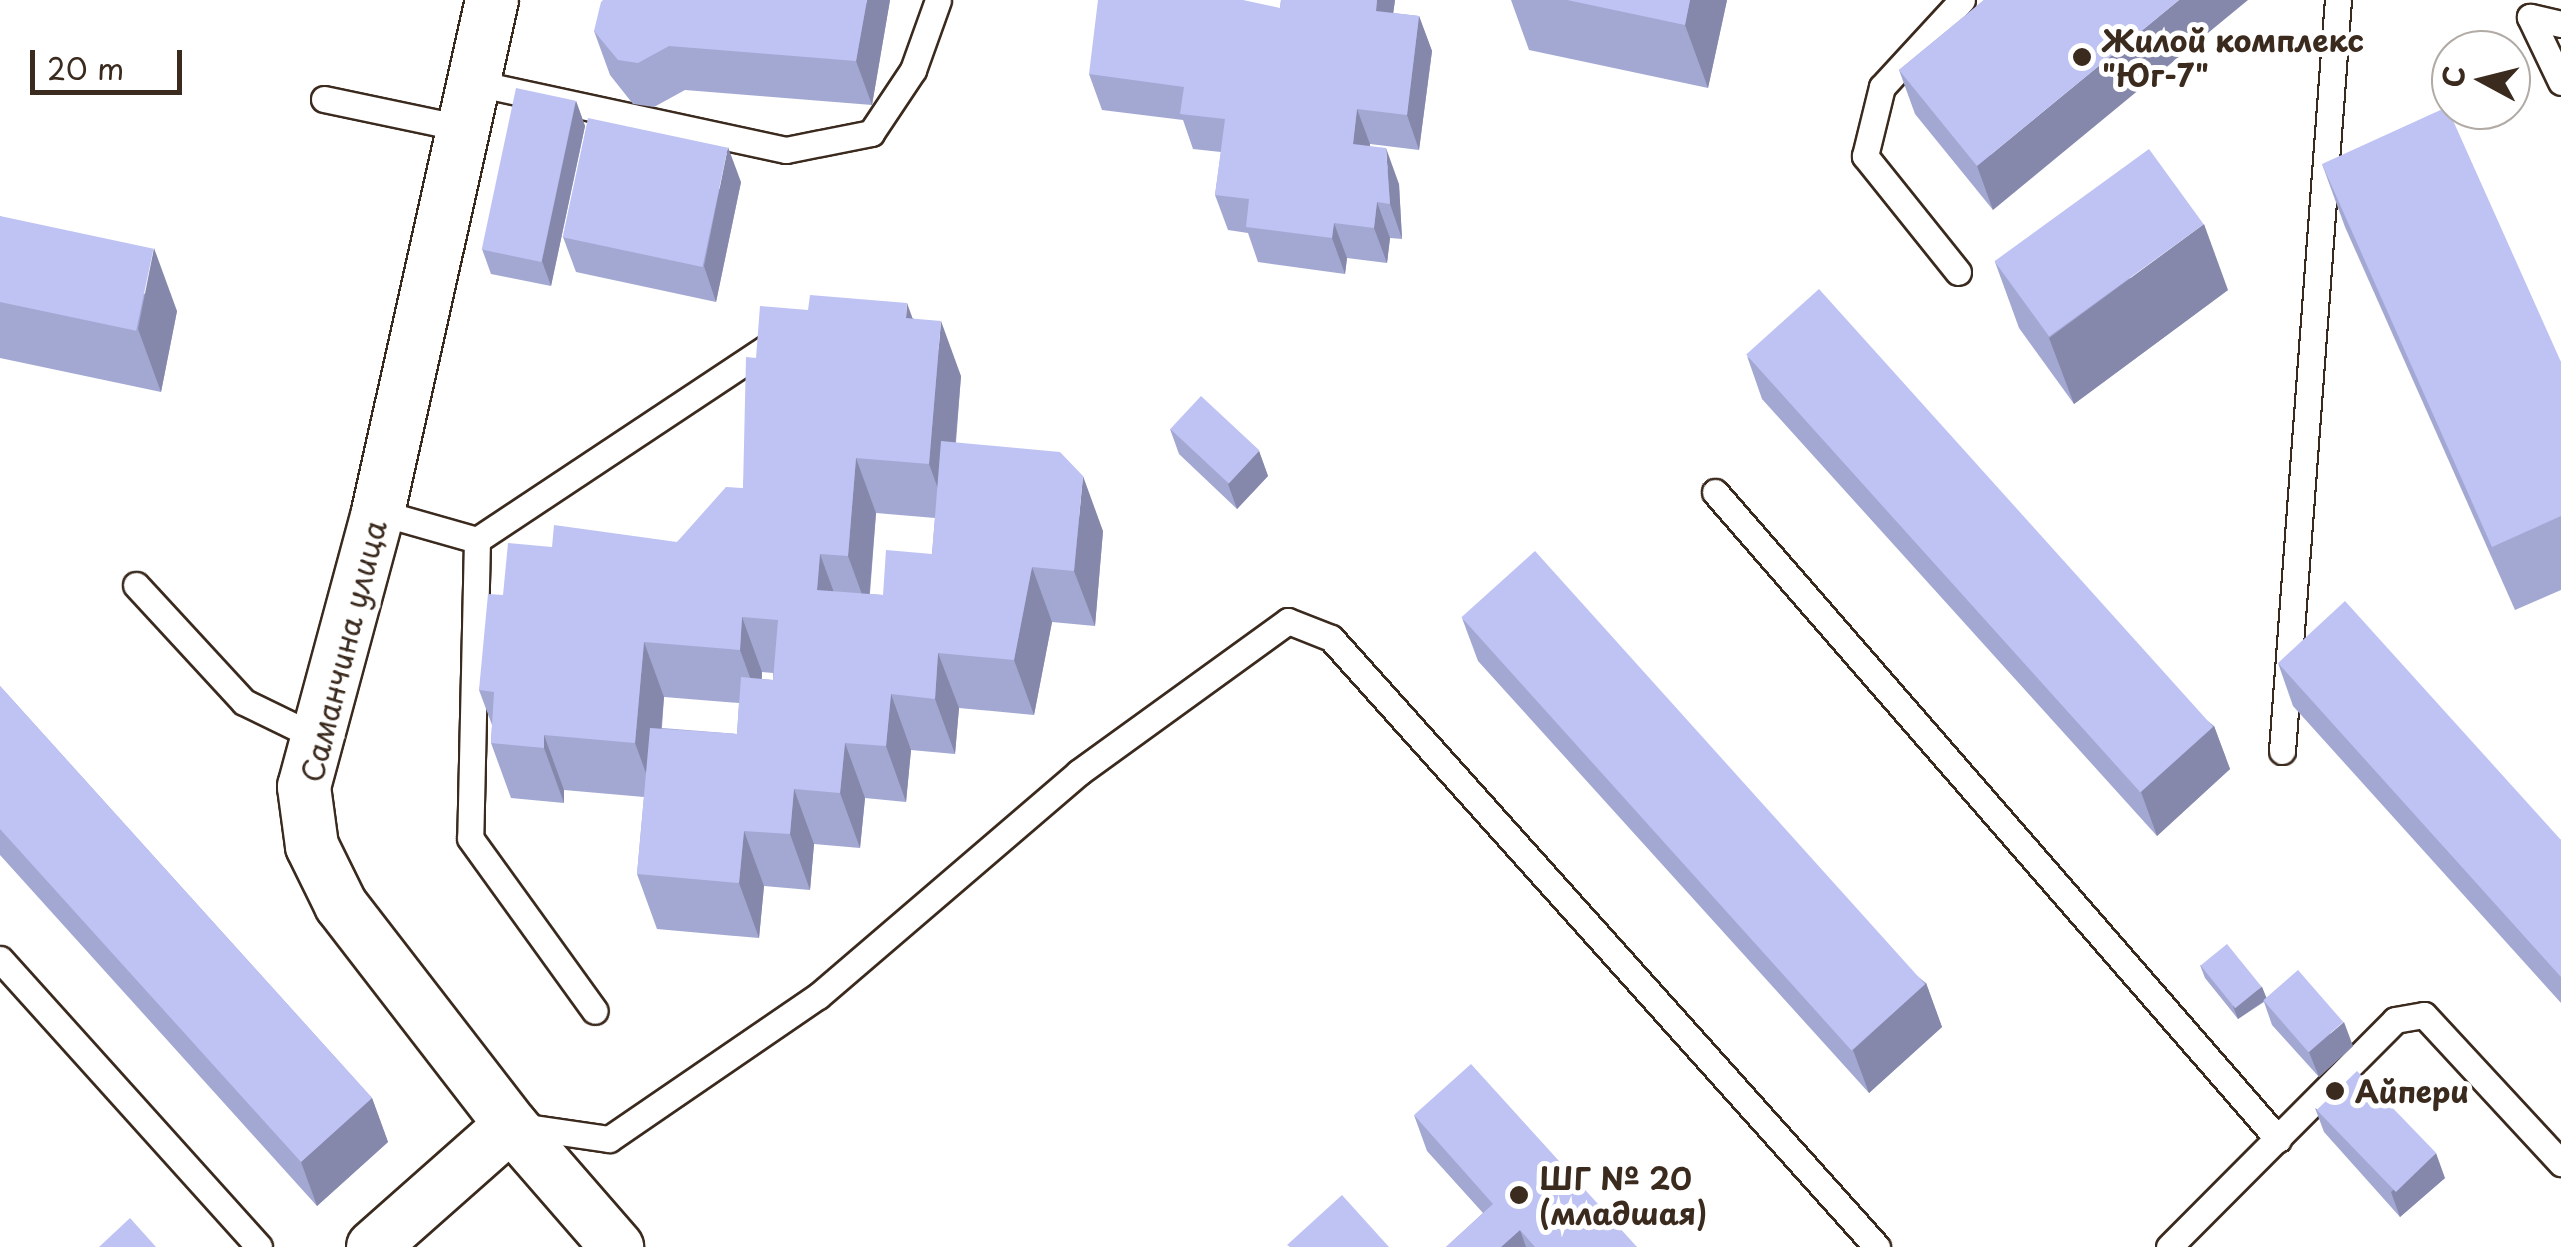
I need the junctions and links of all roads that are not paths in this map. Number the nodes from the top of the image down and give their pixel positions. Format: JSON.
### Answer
{"nodes":[{"id":1,"x":492,"y":0,"type":"edge"},
{"id":2,"x":938,"y":0,"type":"edge"},
{"id":3,"x":1962,"y":0,"type":"edge"},
{"id":4,"x":2338,"y":0,"type":"edge"},
{"id":5,"x":2526,"y":9,"type":"edge"},
{"id":6,"x":2561,"y":24,"type":"edge"},
{"id":7,"x":2561,"y":82,"type":"edge"},
{"id":8,"x":324,"y":99,"type":"dead end"},
{"id":9,"x":467,"y":105,"type":"junction"},
{"id":10,"x":1958,"y":272,"type":"dead end"},
{"id":11,"x":816,"y":314,"type":"edge"},
{"id":12,"x":1714,"y":492,"type":"dead end"},
{"id":13,"x":378,"y":512,"type":"junction"},
{"id":14,"x":477,"y":540,"type":"junction"},
{"id":15,"x":136,"y":585,"type":"dead end"},
{"id":16,"x":316,"y":738,"type":"junction"},
{"id":17,"x":2282,"y":751,"type":"dead end"},
{"id":18,"x":0,"y":959,"type":"edge"},
{"id":19,"x":595,"y":1011,"type":"dead end"},
{"id":20,"x":512,"y":1126,"type":"junction"},
{"id":21,"x":2278,"y":1139,"type":"junction"},
{"id":22,"x":2561,"y":1163,"type":"edge"},
{"id":23,"x":259,"y":1247,"type":"edge"},
{"id":24,"x":373,"y":1247,"type":"edge"},
{"id":25,"x":617,"y":1247,"type":"edge"},
{"id":26,"x":1878,"y":1247,"type":"edge"},
{"id":27,"x":2168,"y":1247,"type":"edge"}],
"edges":[{"from":1,"to":9,"type":"street","name":"Саманчина улица"},
{"from":2,"to":9,"type":"lane"},
{"from":3,"to":10,"type":"lane"},
{"from":4,"to":17,"type":"lane"},
{"from":5,"to":6,"type":"lane"},
{"from":5,"to":7,"type":"lane"},
{"from":8,"to":9,"type":"lane"},
{"from":9,"to":13,"type":"street","name":"Саманчина улица"},
{"from":11,"to":14,"type":"lane"},
{"from":12,"to":21,"type":"lane"},
{"from":13,"to":14,"type":"lane"},
{"from":13,"to":16,"type":"street","name":"Саманчина улица"},
{"from":14,"to":19,"type":"lane"},
{"from":15,"to":16,"type":"lane"},
{"from":16,"to":20,"type":"street","name":"Саманчина улица"},
{"from":18,"to":23,"type":"lane"},
{"from":20,"to":24,"type":"street"},
{"from":20,"to":25,"type":"street","name":"Саманчина улица"},
{"from":20,"to":26,"type":"lane"},
{"from":21,"to":22,"type":"lane"},
{"from":21,"to":27,"type":"lane"}]}
